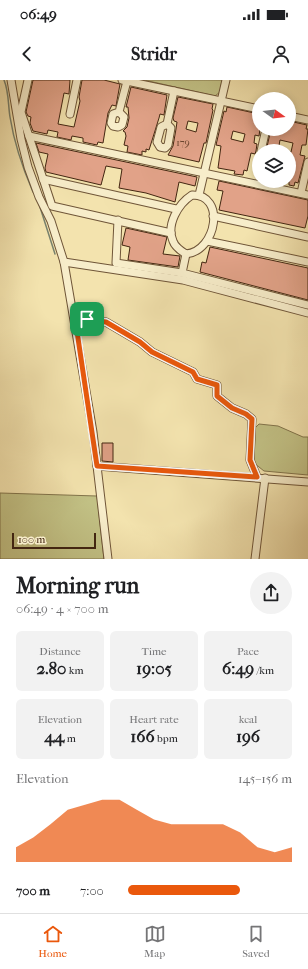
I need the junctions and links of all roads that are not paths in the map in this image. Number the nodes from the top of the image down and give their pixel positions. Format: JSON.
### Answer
{"nodes":[{"id":1,"x":11,"y":80,"type":"edge"},
{"id":2,"x":28,"y":80,"type":"edge"},
{"id":3,"x":77,"y":80,"type":"edge"},
{"id":4,"x":125,"y":80,"type":"edge"},
{"id":5,"x":226,"y":80,"type":"edge"},
{"id":6,"x":174,"y":91,"type":"junction"},
{"id":7,"x":222,"y":101,"type":"junction"},
{"id":8,"x":252,"y":107,"type":"edge"},
{"id":9,"x":120,"y":112,"type":"dead end"},
{"id":10,"x":70,"y":114,"type":"dead end"},
{"id":11,"x":296,"y":117,"type":"edge"},
{"id":12,"x":308,"y":120,"type":"edge"},
{"id":13,"x":167,"y":124,"type":"dead end"},
{"id":14,"x":29,"y":136,"type":"junction"},
{"id":15,"x":308,"y":162,"type":"edge"},
{"id":16,"x":204,"y":173,"type":"junction"},
{"id":17,"x":43,"y":179,"type":"junction"},
{"id":18,"x":305,"y":194,"type":"edge"},
{"id":19,"x":199,"y":195,"type":"junction"},
{"id":20,"x":176,"y":208,"type":"junction"},
{"id":21,"x":214,"y":216,"type":"junction"},
{"id":22,"x":118,"y":220,"type":"junction"},
{"id":23,"x":171,"y":233,"type":"junction"},
{"id":24,"x":308,"y":237,"type":"edge"},
{"id":25,"x":208,"y":241,"type":"junction"},
{"id":26,"x":186,"y":254,"type":"junction"},
{"id":27,"x":64,"y":262,"type":"junction"},
{"id":28,"x":308,"y":262,"type":"edge"},
{"id":29,"x":182,"y":273,"type":"junction"},
{"id":30,"x":308,"y":305,"type":"edge"},
{"id":31,"x":308,"y":313,"type":"edge"},
{"id":32,"x":75,"y":318,"type":"junction"},
{"id":33,"x":97,"y":466,"type":"junction"},
{"id":34,"x":257,"y":477,"type":"junction"},
{"id":35,"x":265,"y":478,"type":"junction"},
{"id":36,"x":308,"y":482,"type":"edge"},
{"id":37,"x":108,"y":559,"type":"edge"},
{"id":38,"x":255,"y":559,"type":"edge"}],
"edges":[{"from":1,"to":27,"type":"street"},
{"from":2,"to":14,"type":"street"},
{"from":3,"to":10,"type":"street"},
{"from":4,"to":6,"type":"street"},
{"from":4,"to":9,"type":"street"},
{"from":5,"to":7,"type":"street"},
{"from":6,"to":7,"type":"street"},
{"from":6,"to":13,"type":"street"},
{"from":7,"to":8,"type":"street"},
{"from":7,"to":16,"type":"street"},
{"from":11,"to":12,"type":"street"},
{"from":14,"to":16,"type":"street"},
{"from":14,"to":17,"type":"street"},
{"from":15,"to":18,"type":"street"},
{"from":16,"to":18,"type":"street"},
{"from":16,"to":19,"type":"street"},
{"from":17,"to":20,"type":"street"},
{"from":17,"to":22,"type":"street"},
{"from":19,"to":20,"type":"street"},
{"from":19,"to":21,"type":"street"},
{"from":20,"to":23,"type":"street"},
{"from":21,"to":24,"type":"street"},
{"from":21,"to":25,"type":"street"},
{"from":22,"to":23,"type":"street"},
{"from":22,"to":29,"type":"street"},
{"from":23,"to":26,"type":"street"},
{"from":25,"to":26,"type":"street"},
{"from":25,"to":28,"type":"street"},
{"from":26,"to":29,"type":"street"},
{"from":27,"to":31,"type":"street"},
{"from":27,"to":32,"type":"street"},
{"from":29,"to":30,"type":"street"},
{"from":32,"to":33,"type":"street"},
{"from":32,"to":34,"type":"street"},
{"from":33,"to":34,"type":"street"},
{"from":33,"to":37,"type":"street"},
{"from":34,"to":35,"type":"street"},
{"from":35,"to":36,"type":"street"},
{"from":35,"to":38,"type":"street"}]}
